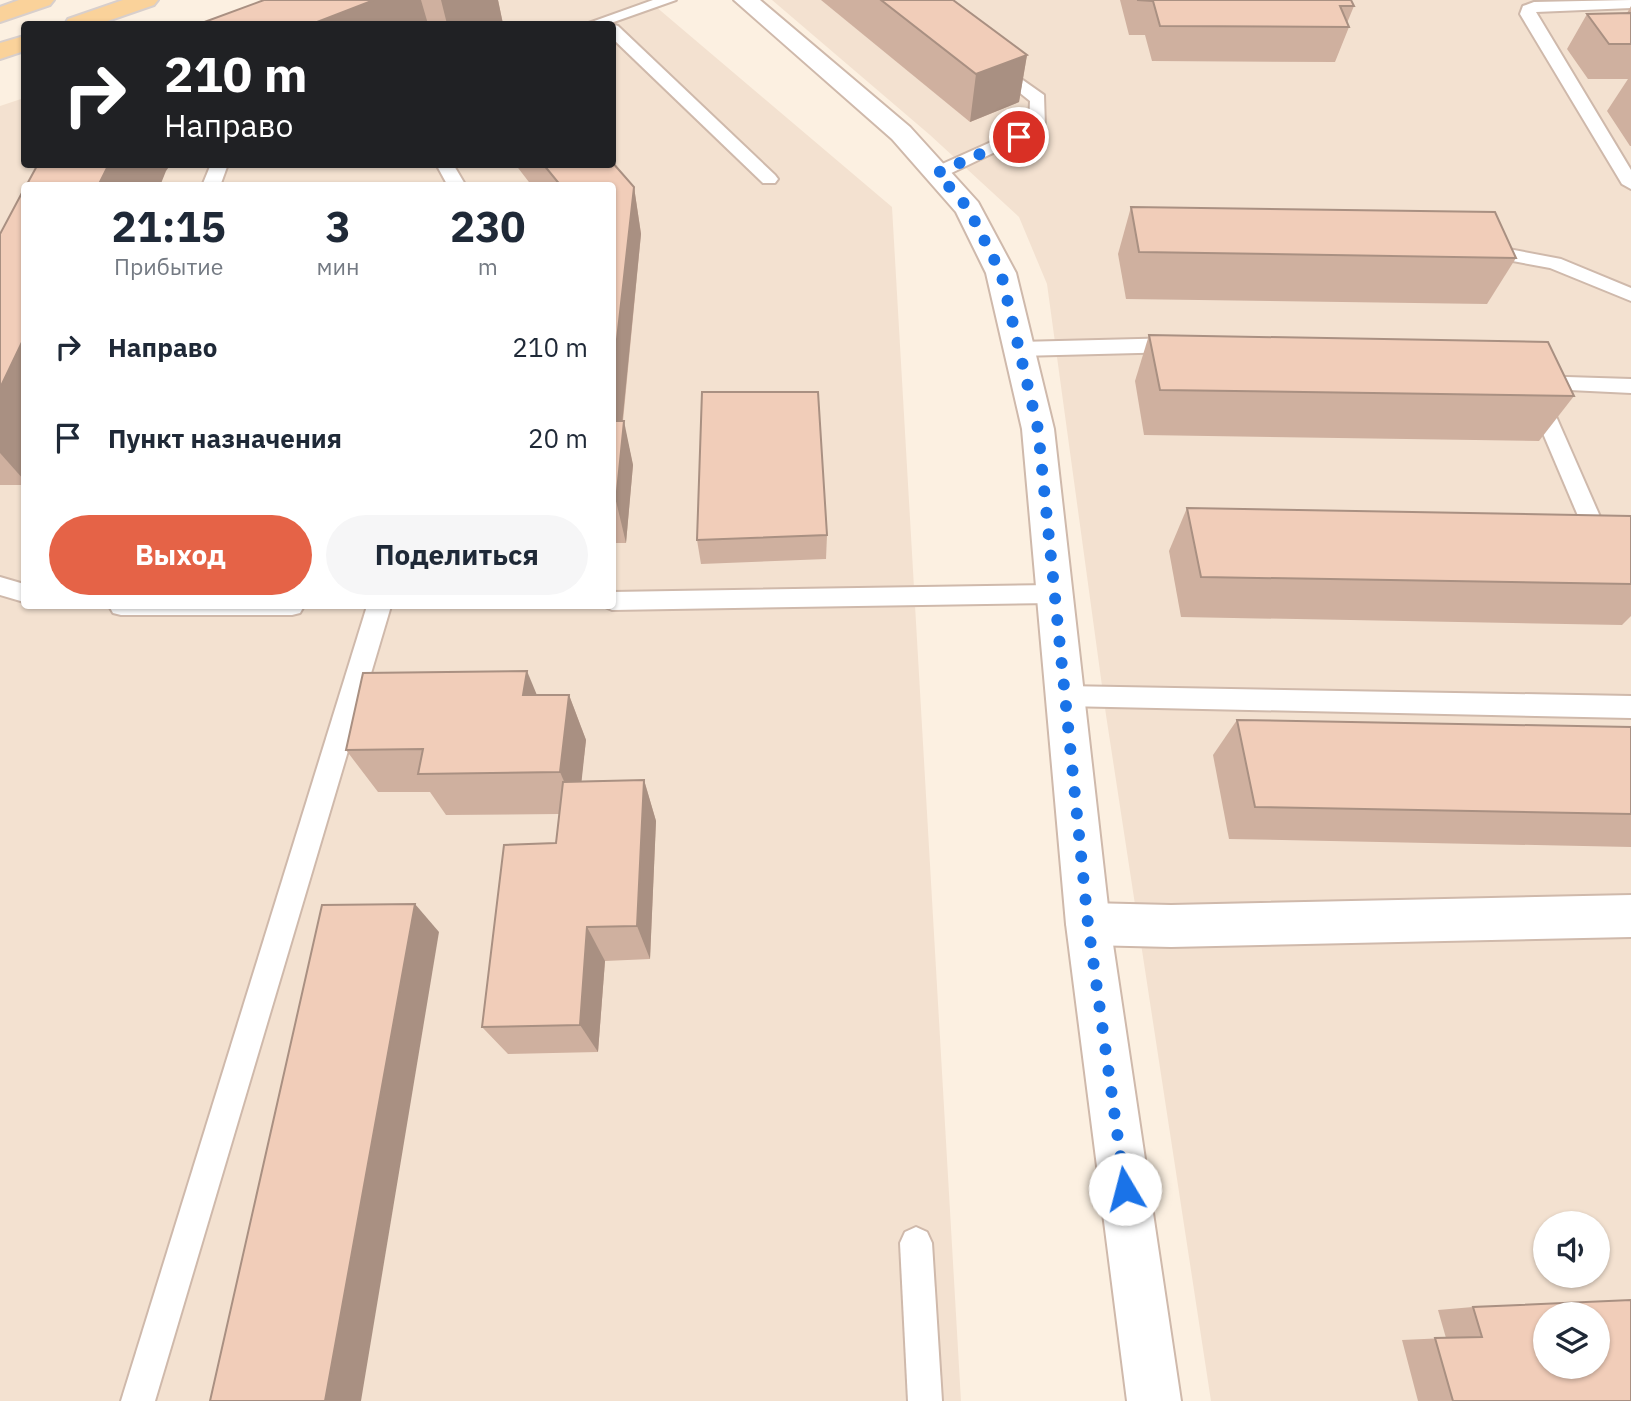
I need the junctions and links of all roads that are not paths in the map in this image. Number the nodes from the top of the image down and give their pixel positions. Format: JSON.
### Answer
{"nodes":[{"id":1,"x":42,"y":0,"type":"edge"},
{"id":2,"x":146,"y":0,"type":"edge"},
{"id":3,"x":668,"y":0,"type":"edge"},
{"id":4,"x":746,"y":0,"type":"edge"},
{"id":5,"x":1631,"y":3,"type":"edge"},
{"id":6,"x":0,"y":15,"type":"edge"},
{"id":7,"x":86,"y":21,"type":"edge"},
{"id":8,"x":615,"y":21,"type":"edge"},
{"id":9,"x":616,"y":35,"type":"edge"},
{"id":10,"x":21,"y":44,"type":"edge"},
{"id":11,"x":0,"y":52,"type":"edge"},
{"id":12,"x":986,"y":58,"type":"edge"},
{"id":13,"x":937,"y":173,"type":"junction"},
{"id":14,"x":769,"y":179,"type":"dead end"},
{"id":15,"x":1631,"y":184,"type":"edge"},
{"id":16,"x":1463,"y":247,"type":"edge"},
{"id":17,"x":1631,"y":295,"type":"edge"},
{"id":18,"x":1200,"y":345,"type":"edge"},
{"id":19,"x":1019,"y":349,"type":"junction"},
{"id":20,"x":1522,"y":362,"type":"edge"},
{"id":21,"x":1531,"y":383,"type":"junction"},
{"id":22,"x":1631,"y":386,"type":"edge"},
{"id":23,"x":1609,"y":562,"type":"edge"},
{"id":24,"x":0,"y":586,"type":"edge"},
{"id":25,"x":21,"y":592,"type":"edge"},
{"id":26,"x":1053,"y":594,"type":"junction"},
{"id":27,"x":616,"y":601,"type":"edge"},
{"id":28,"x":378,"y":609,"type":"edge"},
{"id":29,"x":1064,"y":696,"type":"junction"},
{"id":30,"x":1631,"y":707,"type":"edge"},
{"id":31,"x":1631,"y":916,"type":"edge"},
{"id":32,"x":1088,"y":924,"type":"junction"},
{"id":33,"x":916,"y":1243,"type":"dead end"},
{"id":34,"x":138,"y":1401,"type":"edge"},
{"id":35,"x":925,"y":1401,"type":"edge"},
{"id":36,"x":1154,"y":1401,"type":"edge"}],
"edges":[{"from":1,"to":6,"type":"main road"},
{"from":2,"to":7,"type":"main road"},
{"from":3,"to":8,"type":"lane"},
{"from":4,"to":13,"type":"street"},
{"from":5,"to":15,"type":"lane"},
{"from":9,"to":14,"type":"lane"},
{"from":10,"to":11,"type":"main road"},
{"from":12,"to":13,"type":"lane"},
{"from":13,"to":19,"type":"street"},
{"from":16,"to":17,"type":"lane"},
{"from":18,"to":19,"type":"lane"},
{"from":19,"to":26,"type":"street"},
{"from":20,"to":21,"type":"lane"},
{"from":21,"to":22,"type":"lane"},
{"from":21,"to":23,"type":"lane"},
{"from":24,"to":25,"type":"lane"},
{"from":26,"to":27,"type":"lane"},
{"from":26,"to":29,"type":"street"},
{"from":28,"to":34,"type":"lane"},
{"from":29,"to":30,"type":"lane"},
{"from":29,"to":32,"type":"street"},
{"from":31,"to":32,"type":"street"},
{"from":32,"to":36,"type":"street"},
{"from":33,"to":35,"type":"lane"}]}
